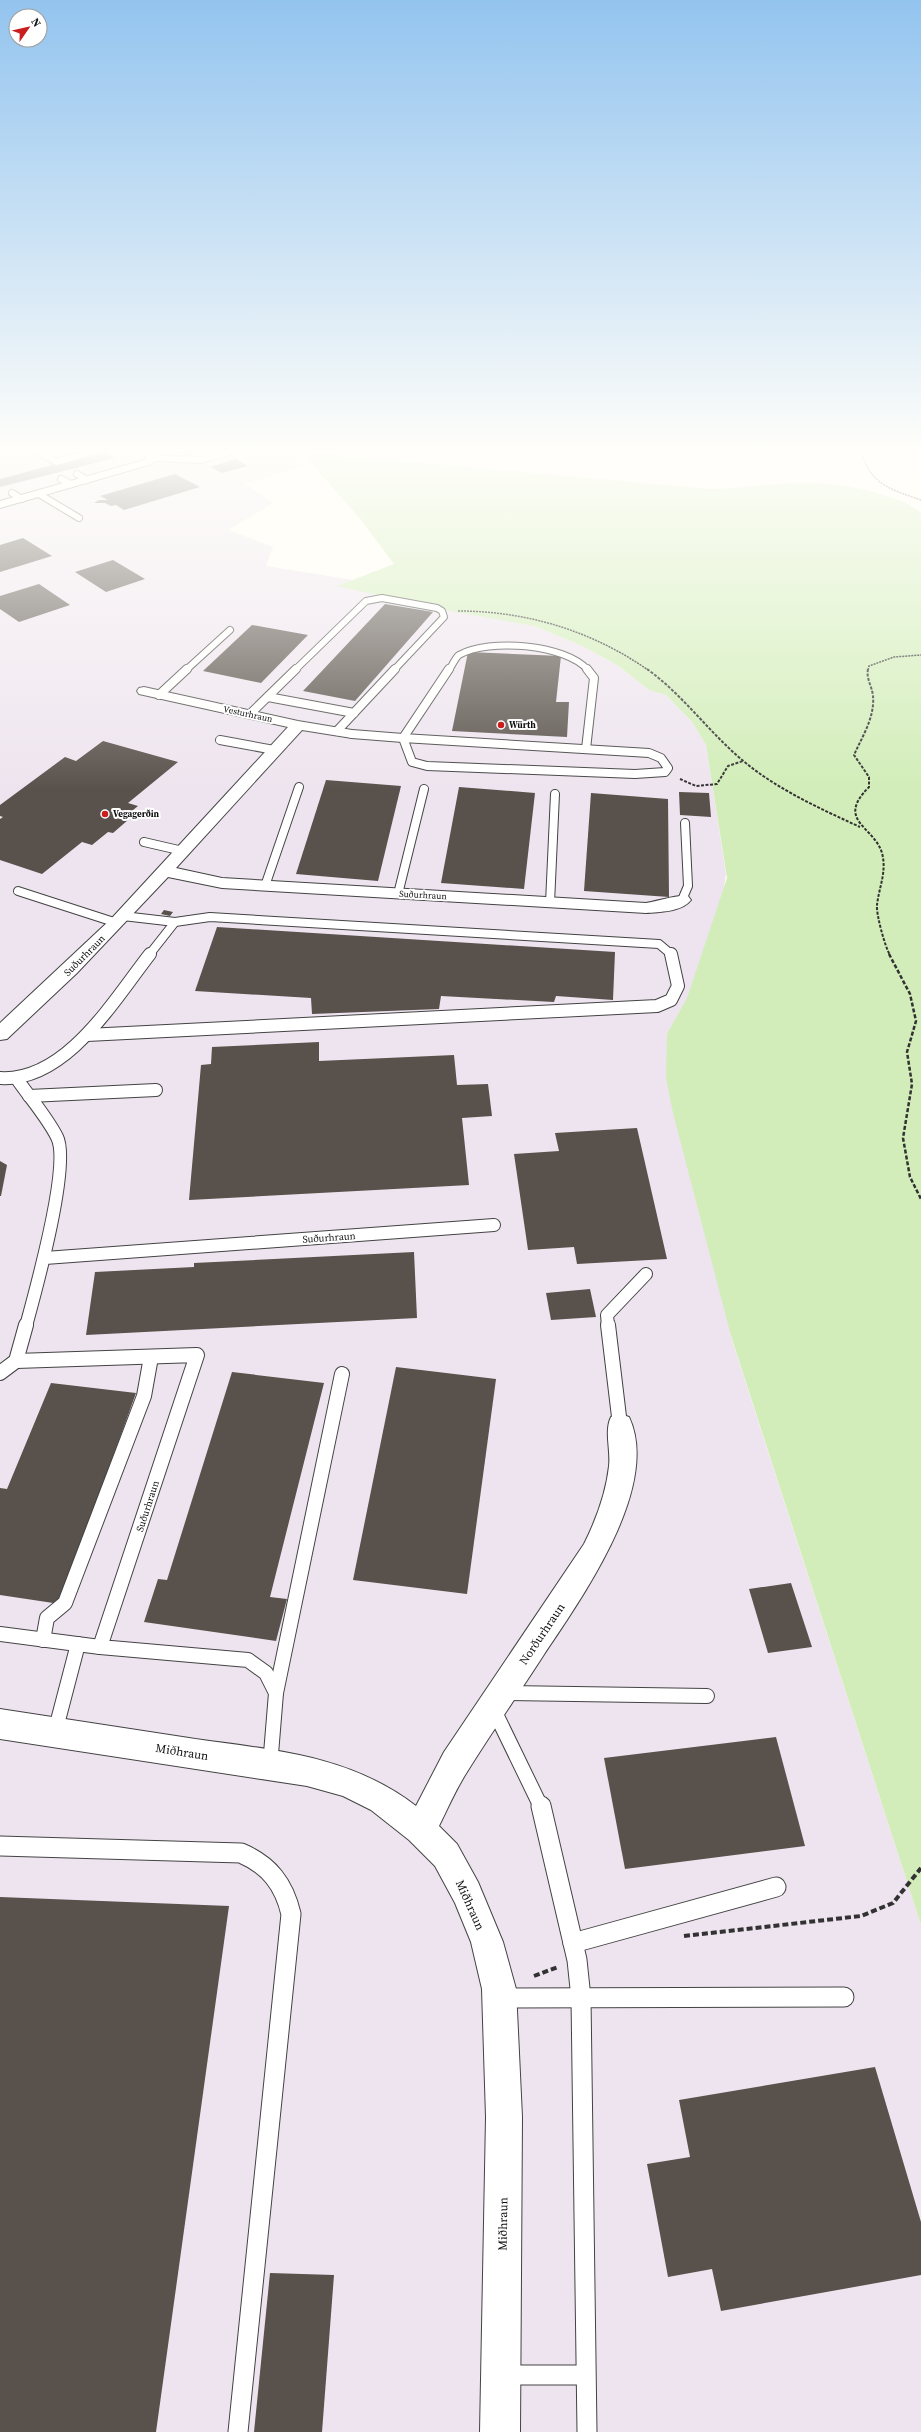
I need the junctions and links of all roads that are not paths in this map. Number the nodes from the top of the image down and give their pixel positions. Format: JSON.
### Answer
{"nodes":[{"id":1,"x":230,"y":630,"type":"dead end"},
{"id":2,"x":144,"y":691,"type":"dead end"},
{"id":3,"x":160,"y":695,"type":"junction"},
{"id":4,"x":268,"y":697,"type":"junction"},
{"id":5,"x":354,"y":712,"type":"junction"},
{"id":6,"x":250,"y":714,"type":"junction"},
{"id":7,"x":298,"y":725,"type":"junction"},
{"id":8,"x":337,"y":731,"type":"junction"},
{"id":9,"x":352,"y":734,"type":"joint"},
{"id":10,"x":403,"y":738,"type":"junction"},
{"id":11,"x":220,"y":740,"type":"dead end"},
{"id":12,"x":586,"y":749,"type":"junction"},
{"id":13,"x":274,"y":750,"type":"junction"},
{"id":14,"x":299,"y":787,"type":"dead end"},
{"id":15,"x":424,"y":789,"type":"dead end"},
{"id":16,"x":555,"y":794,"type":"dead end"},
{"id":17,"x":685,"y":823,"type":"dead end"},
{"id":18,"x":144,"y":842,"type":"dead end"},
{"id":19,"x":183,"y":851,"type":"junction"},
{"id":20,"x":164,"y":871,"type":"junction"},
{"id":21,"x":265,"y":886,"type":"junction"},
{"id":22,"x":18,"y":890,"type":"dead end"},
{"id":23,"x":398,"y":894,"type":"junction"},
{"id":24,"x":682,"y":900,"type":"joint"},
{"id":25,"x":550,"y":902,"type":"junction"},
{"id":26,"x":120,"y":919,"type":"junction"},
{"id":27,"x":175,"y":922,"type":"junction"},
{"id":28,"x":0,"y":1034,"type":"edge"},
{"id":29,"x":87,"y":1034,"type":"junction"},
{"id":30,"x":0,"y":1078,"type":"edge"},
{"id":31,"x":17,"y":1079,"type":"junction"},
{"id":32,"x":156,"y":1090,"type":"dead end"},
{"id":33,"x":29,"y":1096,"type":"junction"},
{"id":34,"x":494,"y":1225,"type":"dead end"},
{"id":35,"x":45,"y":1258,"type":"junction"},
{"id":36,"x":646,"y":1274,"type":"dead end"},
{"id":37,"x":151,"y":1357,"type":"junction"},
{"id":38,"x":16,"y":1361,"type":"junction"},
{"id":39,"x":0,"y":1373,"type":"edge"},
{"id":40,"x":342,"y":1374,"type":"dead end"},
{"id":41,"x":620,"y":1425,"type":"joint"},
{"id":42,"x":0,"y":1634,"type":"edge"},
{"id":43,"x":42,"y":1640,"type":"junction"},
{"id":44,"x":78,"y":1644,"type":"junction"},
{"id":45,"x":100,"y":1647,"type":"junction"},
{"id":46,"x":276,"y":1693,"type":"junction"},
{"id":47,"x":706,"y":1696,"type":"dead end"},
{"id":48,"x":498,"y":1700,"type":"junction"},
{"id":49,"x":0,"y":1724,"type":"edge"},
{"id":50,"x":55,"y":1732,"type":"junction"},
{"id":51,"x":270,"y":1766,"type":"junction"},
{"id":52,"x":420,"y":1829,"type":"junction"},
{"id":53,"x":0,"y":1846,"type":"edge"},
{"id":54,"x":776,"y":1887,"type":"dead end"},
{"id":55,"x":575,"y":1951,"type":"junction"},
{"id":56,"x":499,"y":1994,"type":"junction"},
{"id":57,"x":844,"y":1997,"type":"dead end"},
{"id":58,"x":581,"y":1998,"type":"junction"},
{"id":59,"x":500,"y":2375,"type":"junction"},
{"id":60,"x":585,"y":2375,"type":"junction"},
{"id":61,"x":238,"y":2432,"type":"edge"},
{"id":62,"x":500,"y":2432,"type":"edge"},
{"id":63,"x":587,"y":2432,"type":"edge"}],
"edges":[{"from":1,"to":3,"type":"lane"},
{"from":2,"to":3,"type":"street","name":"Vesturhraun"},
{"from":3,"to":6,"type":"street","name":"Vesturhraun"},
{"from":4,"to":5,"type":"lane"},
{"from":4,"to":5,"type":"lane"},
{"from":4,"to":6,"type":"lane"},
{"from":5,"to":8,"type":"lane"},
{"from":6,"to":7,"type":"street","name":"Vesturhraun"},
{"from":7,"to":8,"type":"street","name":"Vesturhraun"},
{"from":7,"to":13,"type":"street","name":"Suðurhraun"},
{"from":8,"to":9,"type":"street","name":"Vesturhraun"},
{"from":9,"to":10,"type":"lane"},
{"from":10,"to":12,"type":"lane"},
{"from":10,"to":12,"type":"lane"},
{"from":10,"to":12,"type":"lane"},
{"from":11,"to":13,"type":"lane"},
{"from":13,"to":19,"type":"street","name":"Suðurhraun"},
{"from":14,"to":21,"type":"lane"},
{"from":15,"to":23,"type":"lane"},
{"from":16,"to":25,"type":"lane"},
{"from":17,"to":24,"type":"lane"},
{"from":18,"to":19,"type":"lane"},
{"from":19,"to":20,"type":"street","name":"Suðurhraun"},
{"from":20,"to":21,"type":"street","name":"Suðurhraun"},
{"from":20,"to":26,"type":"street","name":"Suðurhraun"},
{"from":21,"to":23,"type":"street","name":"Suðurhraun"},
{"from":22,"to":26,"type":"lane"},
{"from":23,"to":25,"type":"street","name":"Suðurhraun"},
{"from":24,"to":25,"type":"street","name":"Suðurhraun"},
{"from":26,"to":27,"type":"lane"},
{"from":26,"to":28,"type":"street","name":"Suðurhraun"},
{"from":27,"to":29,"type":"lane"},
{"from":27,"to":29,"type":"lane"},
{"from":29,"to":31,"type":"lane"},
{"from":30,"to":31,"type":"lane"},
{"from":31,"to":33,"type":"lane"},
{"from":32,"to":33,"type":"lane"},
{"from":33,"to":35,"type":"lane"},
{"from":34,"to":35,"type":"lane","name":"Suðurhraun"},
{"from":35,"to":38,"type":"lane"},
{"from":36,"to":41,"type":"lane"},
{"from":37,"to":38,"type":"lane","name":"Suðurhraun"},
{"from":37,"to":43,"type":"lane"},
{"from":37,"to":45,"type":"lane","name":"Suðurhraun"},
{"from":38,"to":39,"type":"lane"},
{"from":40,"to":46,"type":"lane"},
{"from":41,"to":48,"type":"street","name":"Norðurhraun"},
{"from":42,"to":43,"type":"lane"},
{"from":43,"to":44,"type":"lane"},
{"from":44,"to":45,"type":"lane"},
{"from":44,"to":50,"type":"lane"},
{"from":45,"to":46,"type":"lane"},
{"from":46,"to":51,"type":"lane"},
{"from":47,"to":48,"type":"lane"},
{"from":48,"to":52,"type":"street","name":"Norðurhraun"},
{"from":48,"to":55,"type":"lane"},
{"from":49,"to":50,"type":"street","name":"Miðhraun"},
{"from":50,"to":51,"type":"street","name":"Miðhraun"},
{"from":51,"to":52,"type":"street","name":"Miðhraun"},
{"from":52,"to":56,"type":"street","name":"Miðhraun"},
{"from":53,"to":61,"type":"lane"},
{"from":54,"to":55,"type":"lane"},
{"from":55,"to":58,"type":"lane"},
{"from":56,"to":58,"type":"lane"},
{"from":56,"to":59,"type":"street","name":"Miðhraun"},
{"from":57,"to":58,"type":"lane"},
{"from":58,"to":60,"type":"lane"},
{"from":59,"to":60,"type":"lane"},
{"from":59,"to":62,"type":"street","name":"Miðhraun"},
{"from":60,"to":63,"type":"lane"}]}
